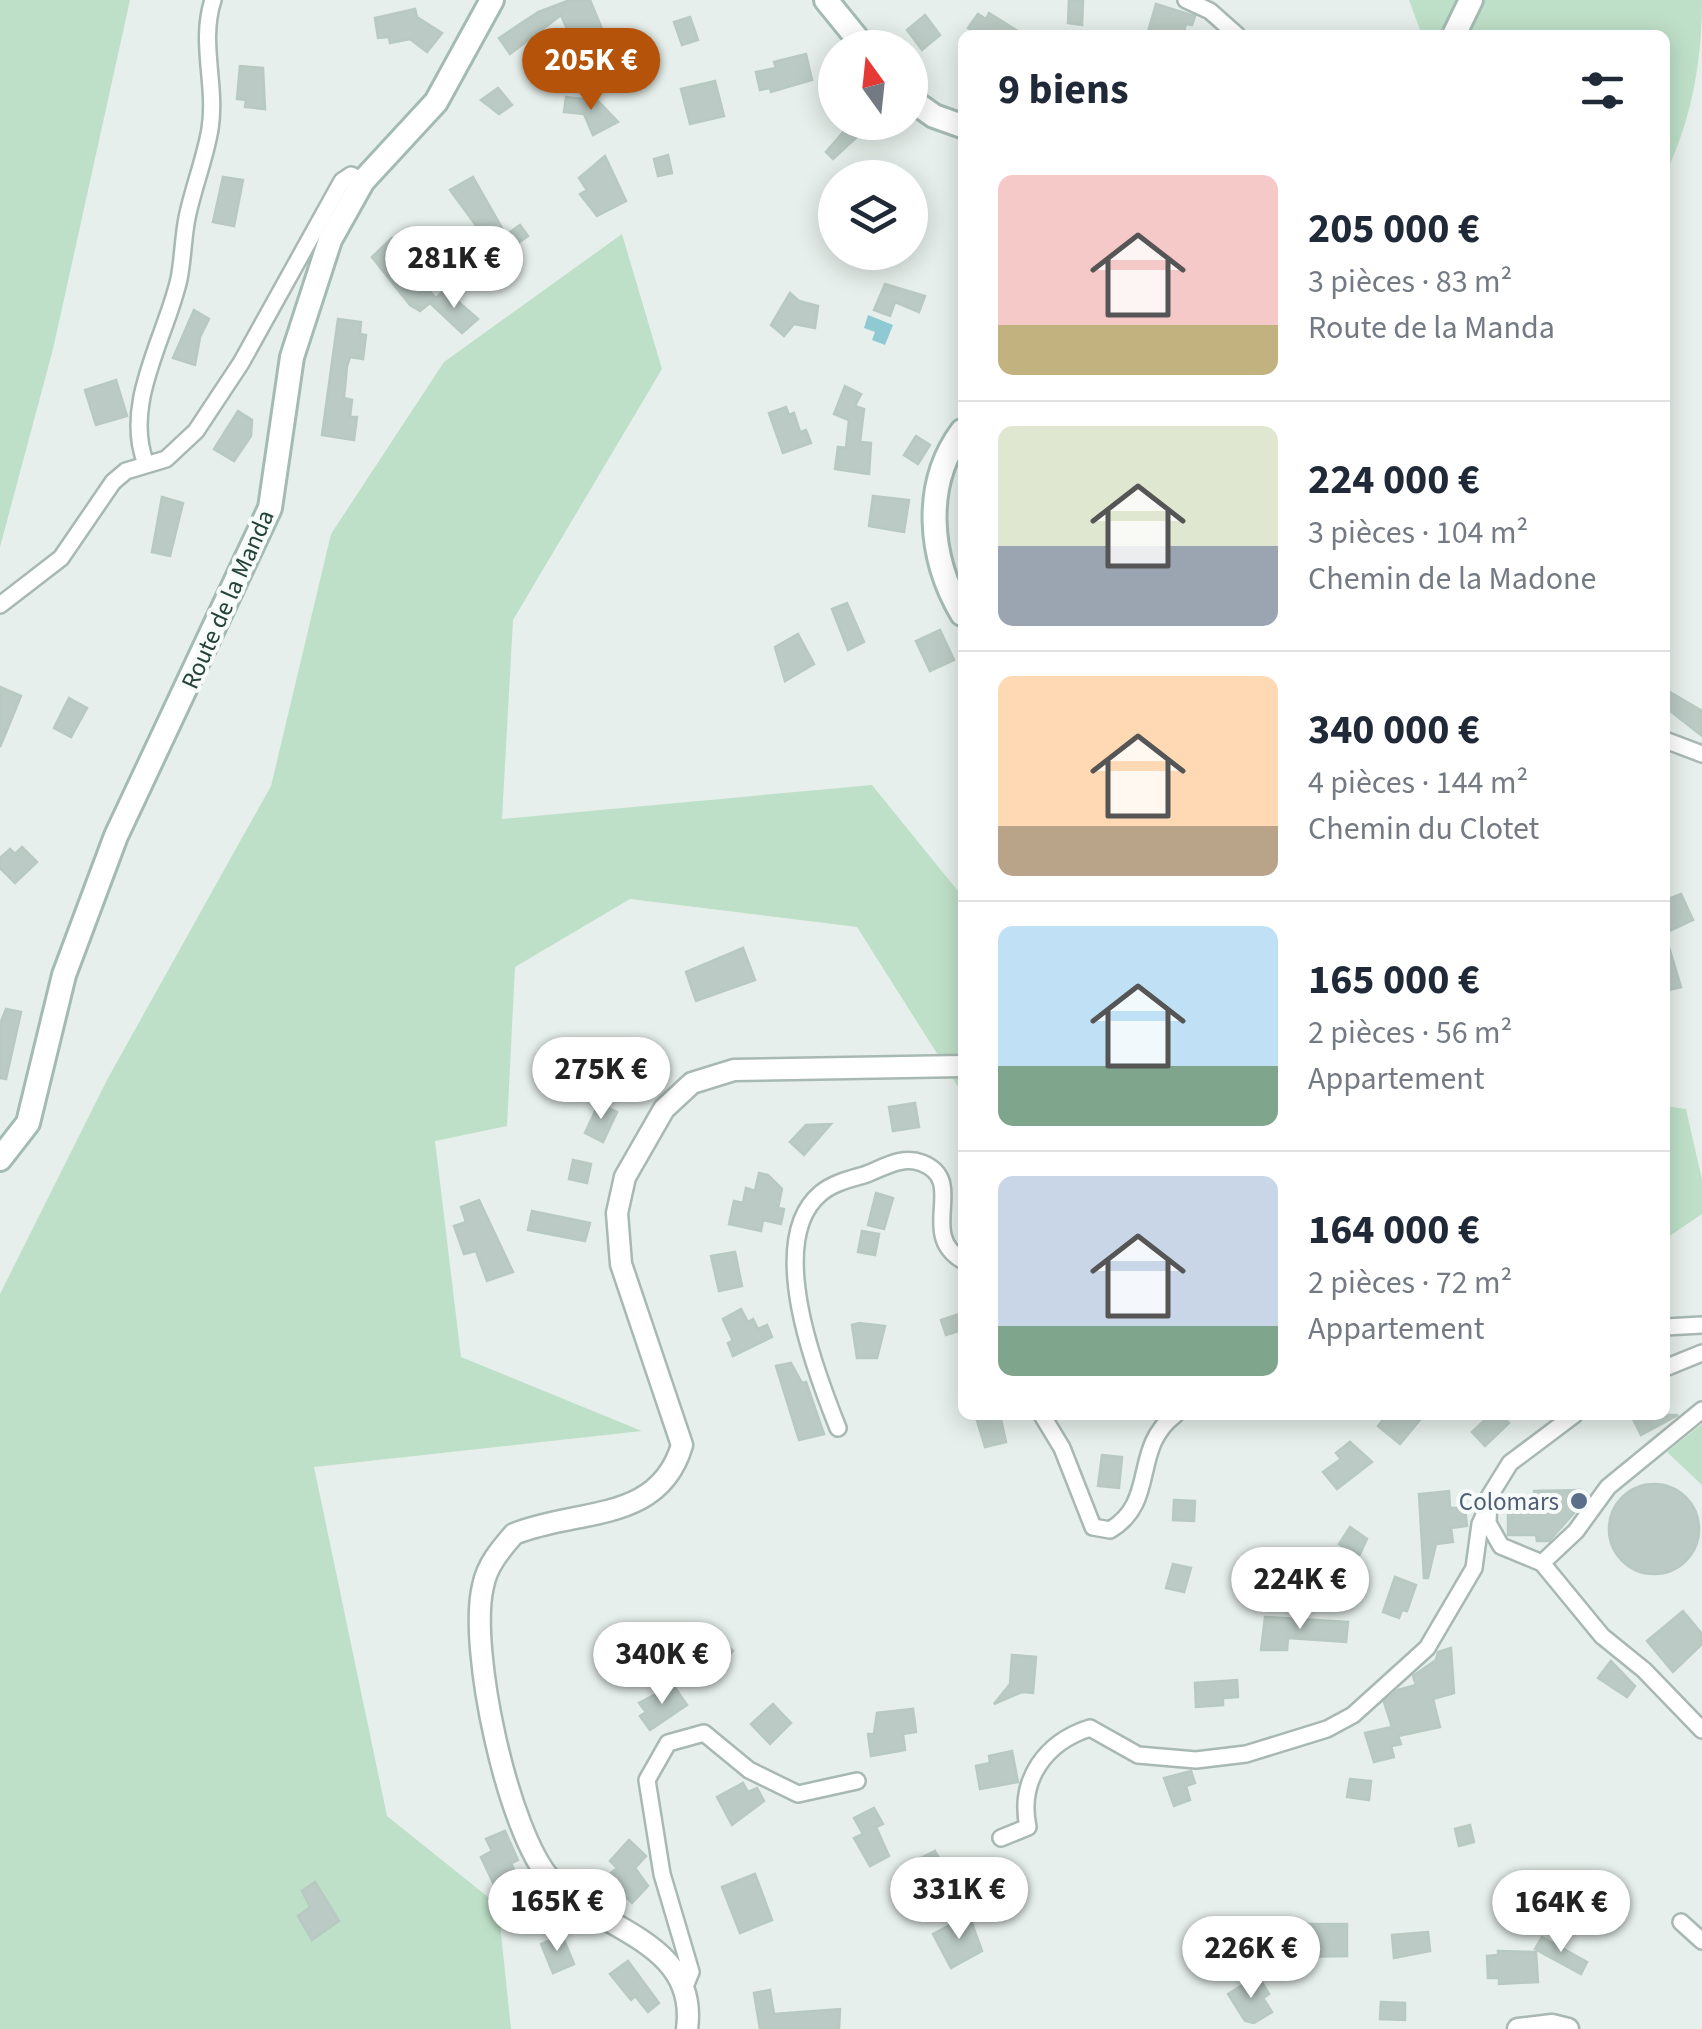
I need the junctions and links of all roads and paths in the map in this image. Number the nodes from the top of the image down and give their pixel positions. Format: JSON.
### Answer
{"nodes":[{"id":1,"x":213,"y":0,"type":"edge"},
{"id":2,"x":492,"y":0,"type":"edge"},
{"id":3,"x":826,"y":0,"type":"edge"},
{"id":4,"x":1186,"y":0,"type":"edge"},
{"id":5,"x":1471,"y":0,"type":"edge"},
{"id":6,"x":850,"y":30,"type":"edge"},
{"id":7,"x":1231,"y":30,"type":"edge"},
{"id":8,"x":1456,"y":30,"type":"edge"},
{"id":9,"x":928,"y":112,"type":"edge"},
{"id":10,"x":958,"y":125,"type":"edge"},
{"id":11,"x":362,"y":181,"type":"junction"},
{"id":12,"x":958,"y":438,"type":"edge"},
{"id":13,"x":146,"y":464,"type":"junction"},
{"id":14,"x":0,"y":605,"type":"edge"},
{"id":15,"x":958,"y":606,"type":"edge"},
{"id":16,"x":1670,"y":742,"type":"edge"},
{"id":17,"x":1702,"y":754,"type":"edge"},
{"id":18,"x":958,"y":1066,"type":"edge"},
{"id":19,"x":0,"y":1159,"type":"edge"},
{"id":20,"x":958,"y":1256,"type":"edge"},
{"id":21,"x":1702,"y":1326,"type":"edge"},
{"id":22,"x":1670,"y":1328,"type":"edge"},
{"id":23,"x":1702,"y":1353,"type":"edge"},
{"id":24,"x":1670,"y":1366,"type":"edge"},
{"id":25,"x":1702,"y":1410,"type":"edge"},
{"id":26,"x":1045,"y":1420,"type":"edge"},
{"id":27,"x":1170,"y":1420,"type":"edge"},
{"id":28,"x":1567,"y":1420,"type":"edge"},
{"id":29,"x":838,"y":1428,"type":"dead end"},
{"id":30,"x":1489,"y":1504,"type":"junction"},
{"id":31,"x":1542,"y":1563,"type":"junction"},
{"id":32,"x":1702,"y":1730,"type":"edge"},
{"id":33,"x":857,"y":1781,"type":"dead end"},
{"id":34,"x":1001,"y":1838,"type":"dead end"},
{"id":35,"x":1681,"y":1922,"type":"dead end"},
{"id":36,"x":1702,"y":1940,"type":"edge"},
{"id":37,"x":684,"y":1989,"type":"junction"},
{"id":38,"x":687,"y":2029,"type":"edge"},
{"id":39,"x":1518,"y":2029,"type":"edge"},
{"id":40,"x":1568,"y":2029,"type":"edge"}],
"edges":[{"from":1,"to":13,"type":"street"},
{"from":2,"to":11,"type":"main road","name":"Route de la Manda"},
{"from":3,"to":6,"type":"main road"},
{"from":4,"to":7,"type":"street"},
{"from":5,"to":8,"type":"main road"},
{"from":9,"to":10,"type":"main road"},
{"from":11,"to":13,"type":"street"},
{"from":11,"to":19,"type":"main road","name":"Route de la Manda"},
{"from":12,"to":15,"type":"main road"},
{"from":13,"to":14,"type":"street"},
{"from":16,"to":17,"type":"street"},
{"from":18,"to":37,"type":"street"},
{"from":20,"to":29,"type":"street"},
{"from":21,"to":22,"type":"street"},
{"from":23,"to":24,"type":"street"},
{"from":25,"to":31,"type":"street"},
{"from":26,"to":27,"type":"street"},
{"from":28,"to":30,"type":"street"},
{"from":30,"to":31,"type":"street"},
{"from":30,"to":34,"type":"street"},
{"from":31,"to":32,"type":"street"},
{"from":33,"to":37,"type":"street"},
{"from":35,"to":36,"type":"street"},
{"from":37,"to":38,"type":"street"},
{"from":39,"to":40,"type":"street"}]}
